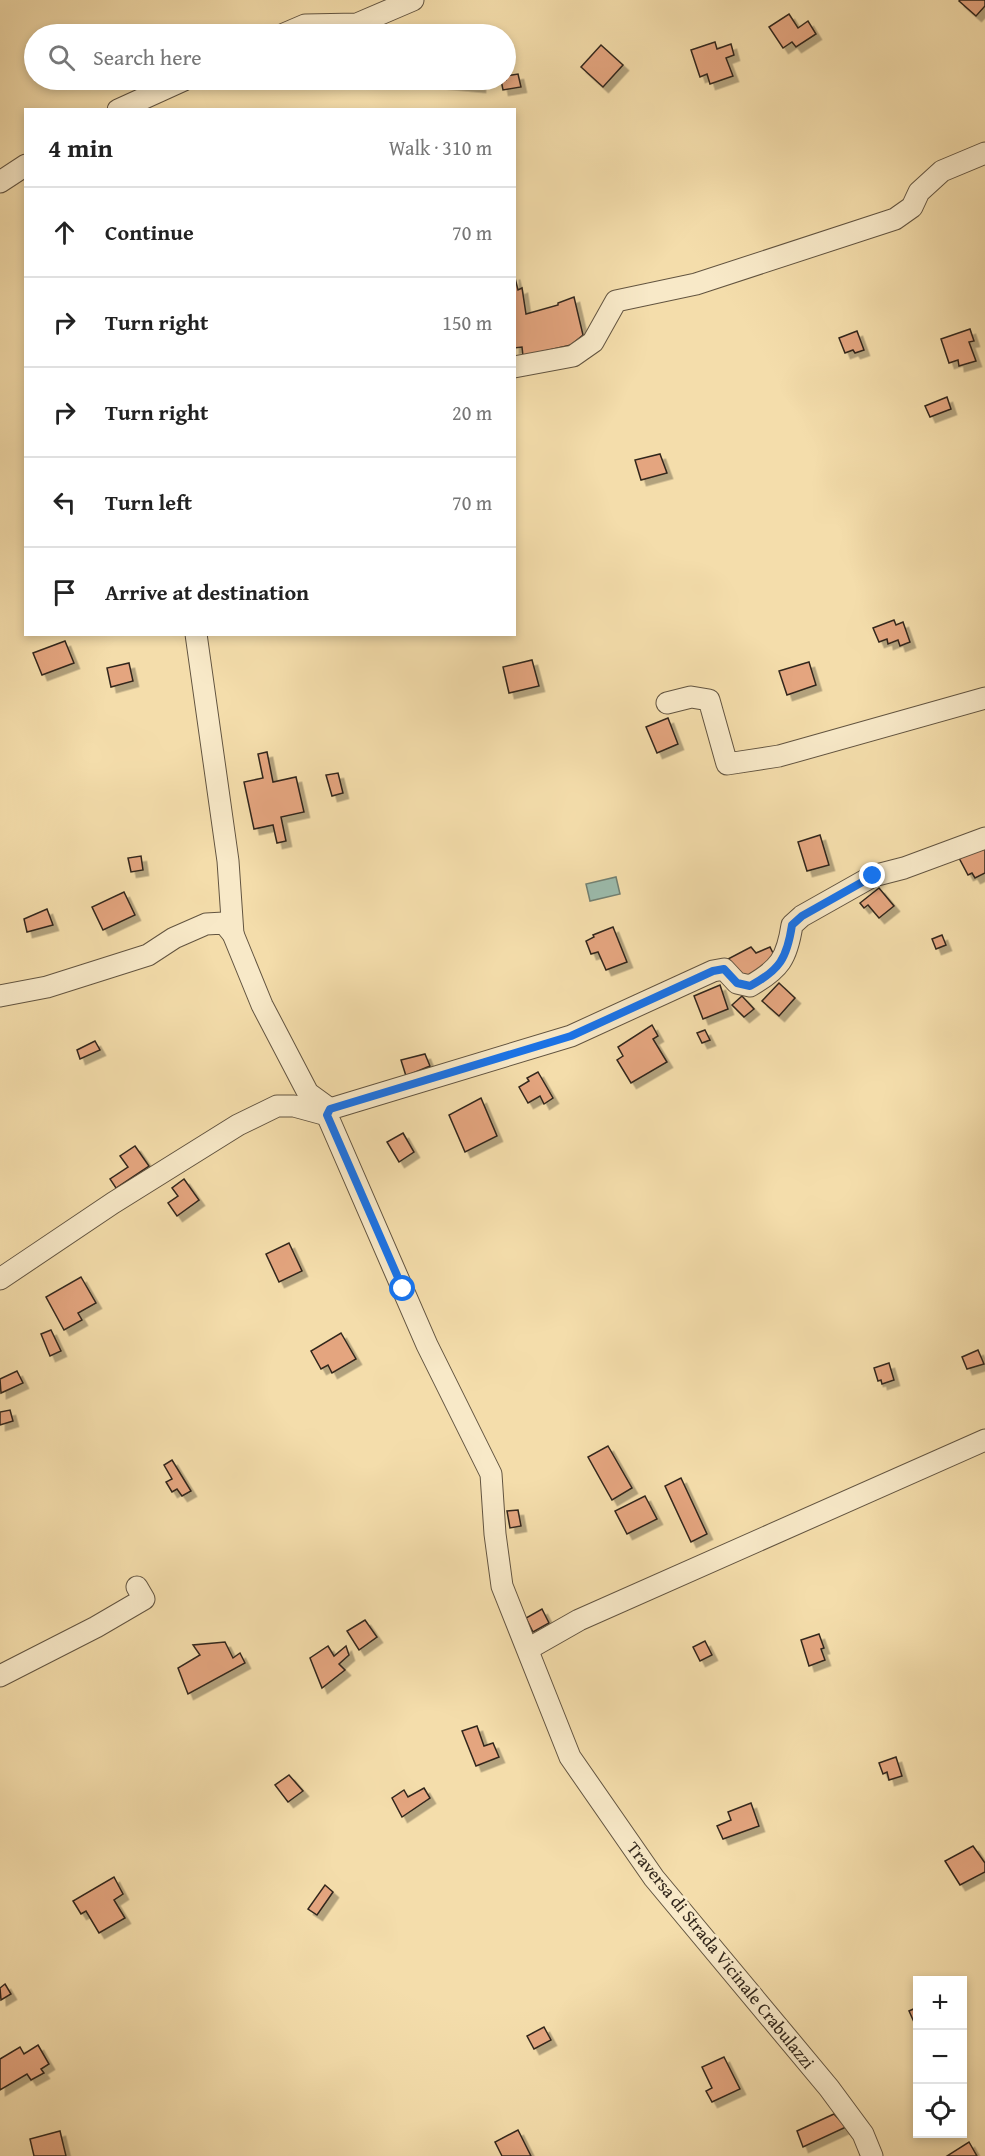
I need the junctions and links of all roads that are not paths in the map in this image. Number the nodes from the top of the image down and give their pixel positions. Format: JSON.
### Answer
{"nodes":[{"id":1,"x":413,"y":0,"type":"edge"},
{"id":2,"x":357,"y":24,"type":"edge"},
{"id":3,"x":162,"y":90,"type":"edge"},
{"id":4,"x":122,"y":108,"type":"edge"},
{"id":5,"x":985,"y":153,"type":"edge"},
{"id":6,"x":24,"y":166,"type":"edge"},
{"id":7,"x":0,"y":182,"type":"edge"},
{"id":8,"x":516,"y":367,"type":"edge"},
{"id":9,"x":196,"y":636,"type":"edge"},
{"id":10,"x":985,"y":698,"type":"edge"},
{"id":11,"x":667,"y":703,"type":"dead end"},
{"id":12,"x":985,"y":838,"type":"edge"},
{"id":13,"x":233,"y":934,"type":"junction"},
{"id":14,"x":0,"y":996,"type":"edge"},
{"id":15,"x":328,"y":1112,"type":"junction"},
{"id":16,"x":0,"y":1279,"type":"edge"},
{"id":17,"x":985,"y":1440,"type":"edge"},
{"id":18,"x":137,"y":1587,"type":"dead end"},
{"id":19,"x":528,"y":1649,"type":"junction"},
{"id":20,"x":0,"y":1676,"type":"edge"},
{"id":21,"x":872,"y":2156,"type":"edge"}],
"edges":[{"from":1,"to":2,"type":"street"},
{"from":3,"to":4,"type":"street"},
{"from":5,"to":8,"type":"street"},
{"from":6,"to":7,"type":"street"},
{"from":9,"to":13,"type":"street"},
{"from":10,"to":11,"type":"street"},
{"from":12,"to":15,"type":"street"},
{"from":13,"to":14,"type":"street"},
{"from":13,"to":15,"type":"street"},
{"from":15,"to":16,"type":"street"},
{"from":15,"to":19,"type":"street","name":"Traversa di Strada Vicinale Crabulazzi"},
{"from":17,"to":19,"type":"street"},
{"from":18,"to":20,"type":"street"},
{"from":19,"to":21,"type":"street","name":"Traversa di Strada Vicinale Crabulazzi"}]}
